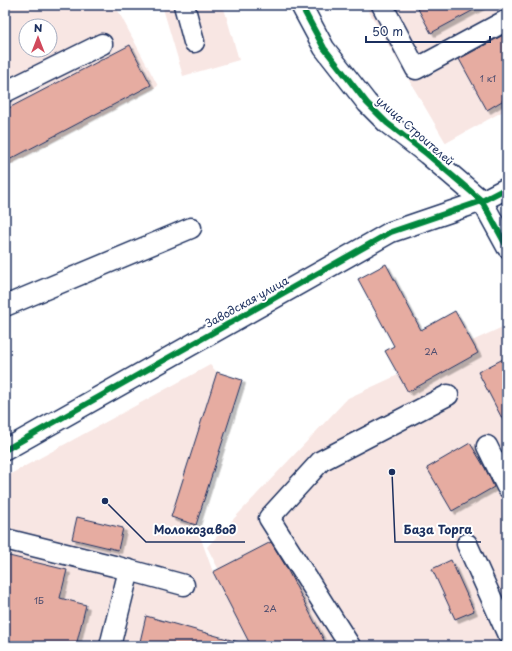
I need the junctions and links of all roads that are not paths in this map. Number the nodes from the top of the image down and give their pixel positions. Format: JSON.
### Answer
{"nodes":[{"id":1,"x":184,"y":5,"type":"edge"},
{"id":2,"x":301,"y":5,"type":"edge"},
{"id":3,"x":382,"y":5,"type":"edge"},
{"id":4,"x":507,"y":20,"type":"edge"},
{"id":5,"x":194,"y":42,"type":"dead end"},
{"id":6,"x":102,"y":44,"type":"dead end"},
{"id":7,"x":5,"y":92,"type":"edge"},
{"id":8,"x":507,"y":188,"type":"edge"},
{"id":9,"x":482,"y":201,"type":"junction"},
{"id":10,"x":191,"y":228,"type":"dead end"},
{"id":11,"x":507,"y":247,"type":"edge"},
{"id":12,"x":5,"y":306,"type":"edge"},
{"id":13,"x":448,"y":394,"type":"dead end"},
{"id":14,"x":487,"y":446,"type":"dead end"},
{"id":15,"x":5,"y":450,"type":"edge"},
{"id":16,"x":507,"y":487,"type":"edge"},
{"id":17,"x":5,"y":539,"type":"edge"},
{"id":18,"x":467,"y":544,"type":"dead end"},
{"id":19,"x":129,"y":570,"type":"junction"},
{"id":20,"x":184,"y":585,"type":"dead end"},
{"id":21,"x":507,"y":633,"type":"edge"},
{"id":22,"x":110,"y":646,"type":"edge"},
{"id":23,"x":350,"y":646,"type":"edge"}],
"edges":[{"from":1,"to":5,"type":"street"},
{"from":2,"to":9,"type":"street","name":"улица Строителей"},
{"from":3,"to":4,"type":"street"},
{"from":6,"to":7,"type":"street"},
{"from":8,"to":9,"type":"street","name":"Заводская улица"},
{"from":9,"to":11,"type":"street","name":"улица Строителей"},
{"from":9,"to":15,"type":"street","name":"Заводская улица"},
{"from":10,"to":12,"type":"street"},
{"from":13,"to":23,"type":"street"},
{"from":14,"to":16,"type":"street"},
{"from":17,"to":19,"type":"street"},
{"from":18,"to":21,"type":"street"},
{"from":19,"to":20,"type":"street"},
{"from":19,"to":22,"type":"street"}]}
